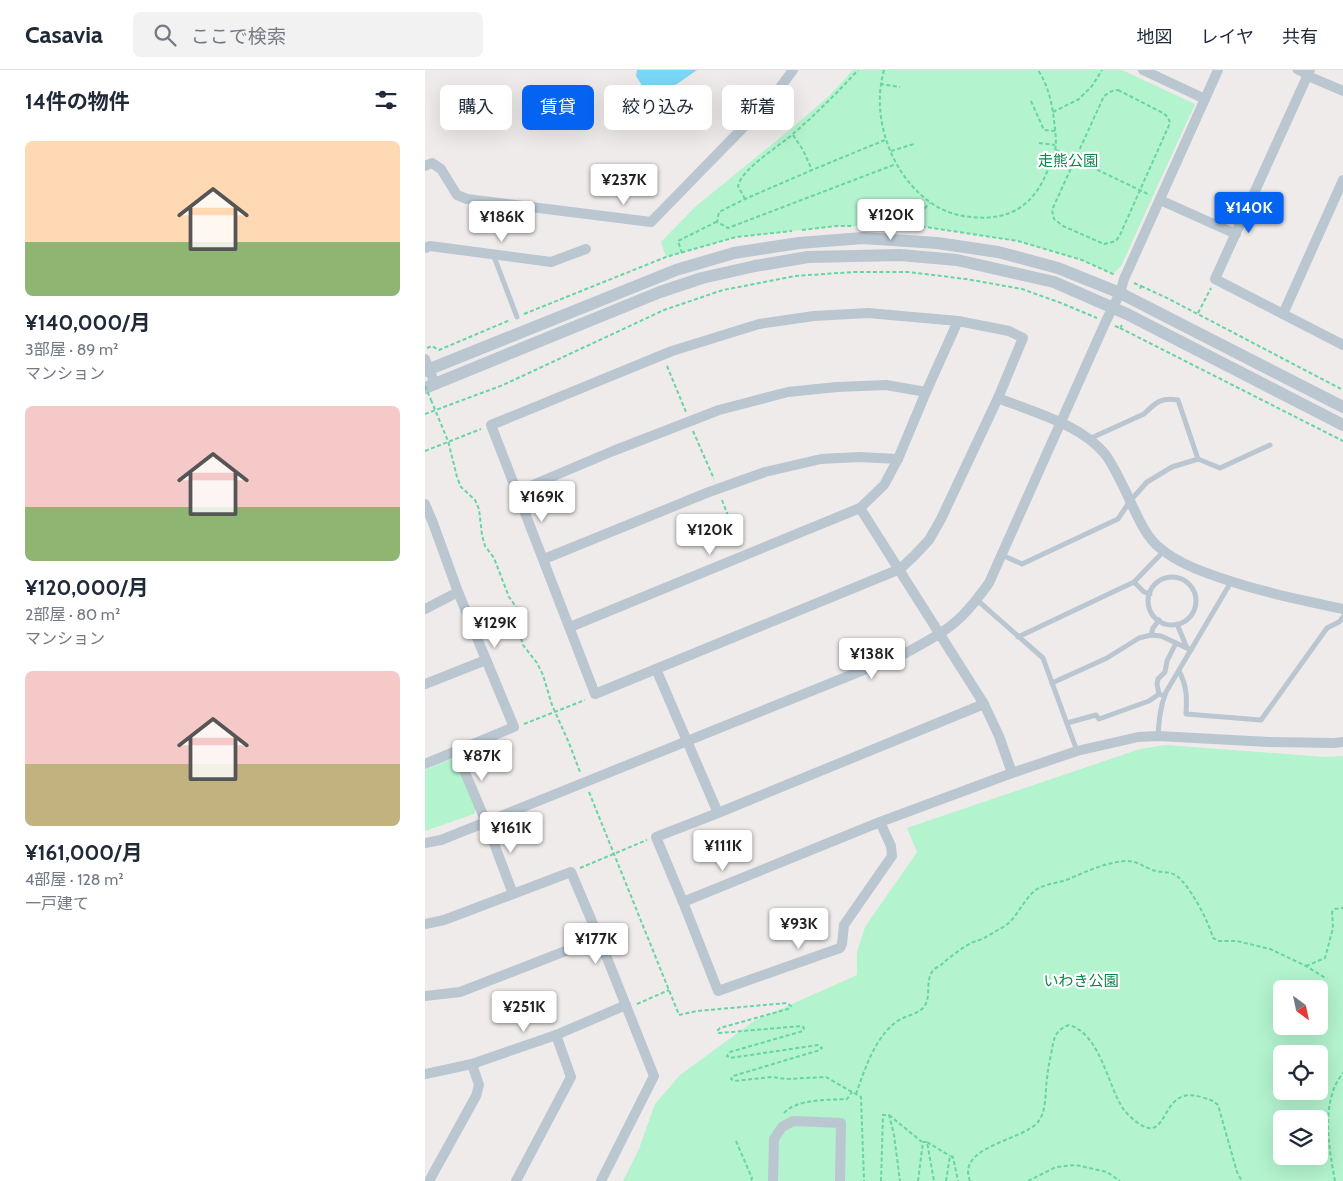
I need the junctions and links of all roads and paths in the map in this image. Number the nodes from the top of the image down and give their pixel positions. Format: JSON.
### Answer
{"nodes":[{"id":1,"x":793,"y":70,"type":"edge"},
{"id":2,"x":858,"y":70,"type":"edge"},
{"id":3,"x":884,"y":70,"type":"edge"},
{"id":4,"x":1038,"y":70,"type":"edge"},
{"id":5,"x":1102,"y":70,"type":"edge"},
{"id":6,"x":1143,"y":70,"type":"edge"},
{"id":7,"x":1219,"y":70,"type":"edge"},
{"id":8,"x":1296,"y":70,"type":"edge"},
{"id":9,"x":1309,"y":73,"type":"edge"},
{"id":10,"x":880,"y":84,"type":"junction"},
{"id":11,"x":900,"y":87,"type":"dead end"},
{"id":12,"x":1343,"y":91,"type":"edge"},
{"id":13,"x":1205,"y":99,"type":"junction"},
{"id":14,"x":1031,"y":101,"type":"dead end"},
{"id":15,"x":1053,"y":112,"type":"junction"},
{"id":16,"x":1055,"y":131,"type":"junction"},
{"id":17,"x":793,"y":135,"type":"junction"},
{"id":18,"x":885,"y":140,"type":"junction"},
{"id":19,"x":1039,"y":142,"type":"dead end"},
{"id":20,"x":914,"y":144,"type":"dead end"},
{"id":21,"x":1055,"y":145,"type":"junction"},
{"id":22,"x":1056,"y":150,"type":"junction"},
{"id":23,"x":891,"y":152,"type":"junction"},
{"id":24,"x":1075,"y":158,"type":"junction"},
{"id":25,"x":896,"y":164,"type":"junction"},
{"id":26,"x":425,"y":166,"type":"edge"},
{"id":27,"x":813,"y":170,"type":"junction"},
{"id":28,"x":1343,"y":180,"type":"edge"},
{"id":29,"x":1140,"y":190,"type":"junction"},
{"id":30,"x":745,"y":199,"type":"junction"},
{"id":31,"x":1160,"y":200,"type":"junction"},
{"id":32,"x":930,"y":202,"type":"junction"},
{"id":33,"x":717,"y":222,"type":"junction"},
{"id":34,"x":919,"y":226,"type":"dead end"},
{"id":35,"x":1236,"y":234,"type":"junction"},
{"id":36,"x":425,"y":248,"type":"edge"},
{"id":37,"x":586,"y":249,"type":"dead end"},
{"id":38,"x":682,"y":253,"type":"dead end"},
{"id":39,"x":493,"y":254,"type":"junction"},
{"id":40,"x":666,"y":257,"type":"dead end"},
{"id":41,"x":1215,"y":279,"type":"junction"},
{"id":42,"x":1141,"y":286,"type":"dead end"},
{"id":43,"x":1120,"y":293,"type":"junction"},
{"id":44,"x":1113,"y":307,"type":"junction"},
{"id":45,"x":1198,"y":314,"type":"junction"},
{"id":46,"x":1283,"y":314,"type":"junction"},
{"id":47,"x":517,"y":317,"type":"junction"},
{"id":48,"x":958,"y":321,"type":"junction"},
{"id":49,"x":1121,"y":328,"type":"dead end"},
{"id":50,"x":1343,"y":345,"type":"edge"},
{"id":51,"x":425,"y":349,"type":"edge"},
{"id":52,"x":663,"y":355,"type":"junction"},
{"id":53,"x":426,"y":366,"type":"edge"},
{"id":54,"x":429,"y":390,"type":"edge"},
{"id":55,"x":1343,"y":390,"type":"edge"},
{"id":56,"x":926,"y":392,"type":"junction"},
{"id":57,"x":998,"y":398,"type":"junction"},
{"id":58,"x":1343,"y":407,"type":"edge"},
{"id":59,"x":689,"y":422,"type":"junction"},
{"id":60,"x":1061,"y":423,"type":"junction"},
{"id":61,"x":491,"y":425,"type":"junction"},
{"id":62,"x":1343,"y":425,"type":"edge"},
{"id":63,"x":1089,"y":439,"type":"junction"},
{"id":64,"x":448,"y":441,"type":"junction"},
{"id":65,"x":1343,"y":442,"type":"edge"},
{"id":66,"x":1269,"y":444,"type":"dead end"},
{"id":67,"x":425,"y":451,"type":"edge"},
{"id":68,"x":898,"y":459,"type":"junction"},
{"id":69,"x":1198,"y":459,"type":"junction"},
{"id":70,"x":718,"y":488,"type":"junction"},
{"id":71,"x":516,"y":492,"type":"junction"},
{"id":72,"x":1130,"y":501,"type":"junction"},
{"id":73,"x":425,"y":504,"type":"edge"},
{"id":74,"x":860,"y":508,"type":"junction"},
{"id":75,"x":429,"y":525,"type":"edge"},
{"id":76,"x":1164,"y":551,"type":"junction"},
{"id":77,"x":1002,"y":555,"type":"junction"},
{"id":78,"x":744,"y":556,"type":"junction"},
{"id":79,"x":544,"y":560,"type":"junction"},
{"id":80,"x":899,"y":569,"type":"junction"},
{"id":81,"x":1231,"y":581,"type":"junction"},
{"id":82,"x":1134,"y":582,"type":"junction"},
{"id":83,"x":458,"y":592,"type":"junction"},
{"id":84,"x":1150,"y":594,"type":"junction"},
{"id":85,"x":977,"y":600,"type":"junction"},
{"id":86,"x":1343,"y":608,"type":"edge"},
{"id":87,"x":425,"y":609,"type":"edge"},
{"id":88,"x":1343,"y":617,"type":"edge"},
{"id":89,"x":1159,"y":620,"type":"junction"},
{"id":90,"x":1177,"y":624,"type":"junction"},
{"id":91,"x":570,"y":627,"type":"junction"},
{"id":92,"x":940,"y":633,"type":"junction"},
{"id":93,"x":1151,"y":635,"type":"junction"},
{"id":94,"x":1018,"y":637,"type":"junction"},
{"id":95,"x":1176,"y":643,"type":"junction"},
{"id":96,"x":1189,"y":649,"type":"junction"},
{"id":97,"x":486,"y":660,"type":"junction"},
{"id":98,"x":656,"y":669,"type":"junction"},
{"id":99,"x":1179,"y":671,"type":"junction"},
{"id":100,"x":1052,"y":683,"type":"junction"},
{"id":101,"x":425,"y":684,"type":"edge"},
{"id":102,"x":595,"y":694,"type":"junction"},
{"id":103,"x":1161,"y":695,"type":"junction"},
{"id":104,"x":984,"y":704,"type":"junction"},
{"id":105,"x":555,"y":712,"type":"junction"},
{"id":106,"x":1067,"y":723,"type":"junction"},
{"id":107,"x":514,"y":727,"type":"junction"},
{"id":108,"x":1158,"y":736,"type":"junction"},
{"id":109,"x":687,"y":741,"type":"junction"},
{"id":110,"x":1343,"y":742,"type":"edge"},
{"id":111,"x":456,"y":751,"type":"junction"},
{"id":112,"x":1077,"y":751,"type":"junction"},
{"id":113,"x":425,"y":764,"type":"edge"},
{"id":114,"x":1012,"y":774,"type":"junction"},
{"id":115,"x":585,"y":782,"type":"junction"},
{"id":116,"x":719,"y":813,"type":"junction"},
{"id":117,"x":486,"y":822,"type":"junction"},
{"id":118,"x":880,"y":822,"type":"junction"},
{"id":119,"x":656,"y":836,"type":"junction"},
{"id":120,"x":425,"y":843,"type":"edge"},
{"id":121,"x":614,"y":854,"type":"junction"},
{"id":122,"x":571,"y":872,"type":"junction"},
{"id":123,"x":513,"y":894,"type":"junction"},
{"id":124,"x":683,"y":902,"type":"junction"},
{"id":125,"x":1343,"y":908,"type":"edge"},
{"id":126,"x":425,"y":924,"type":"edge"},
{"id":127,"x":599,"y":938,"type":"junction"},
{"id":128,"x":1306,"y":966,"type":"junction"},
{"id":129,"x":1327,"y":979,"type":"dead end"},
{"id":130,"x":669,"y":990,"type":"junction"},
{"id":131,"x":425,"y":996,"type":"edge"},
{"id":132,"x":626,"y":1006,"type":"junction"},
{"id":133,"x":556,"y":1035,"type":"junction"},
{"id":134,"x":472,"y":1064,"type":"junction"},
{"id":135,"x":1343,"y":1073,"type":"edge"},
{"id":136,"x":425,"y":1074,"type":"edge"},
{"id":137,"x":852,"y":1092,"type":"junction"},
{"id":138,"x":856,"y":1094,"type":"junction"},
{"id":139,"x":889,"y":1115,"type":"junction"},
{"id":140,"x":786,"y":1125,"type":"junction"},
{"id":141,"x":736,"y":1141,"type":"dead end"},
{"id":142,"x":923,"y":1142,"type":"junction"},
{"id":143,"x":927,"y":1142,"type":"junction"},
{"id":144,"x":950,"y":1156,"type":"junction"},
{"id":145,"x":429,"y":1181,"type":"edge"},
{"id":146,"x":516,"y":1181,"type":"edge"},
{"id":147,"x":601,"y":1181,"type":"edge"},
{"id":148,"x":751,"y":1181,"type":"edge"},
{"id":149,"x":773,"y":1181,"type":"edge"},
{"id":150,"x":839,"y":1181,"type":"edge"},
{"id":151,"x":864,"y":1181,"type":"edge"},
{"id":152,"x":881,"y":1181,"type":"edge"},
{"id":153,"x":900,"y":1181,"type":"edge"},
{"id":154,"x":918,"y":1181,"type":"edge"},
{"id":155,"x":934,"y":1181,"type":"edge"},
{"id":156,"x":946,"y":1181,"type":"edge"},
{"id":157,"x":958,"y":1181,"type":"edge"},
{"id":158,"x":970,"y":1181,"type":"edge"},
{"id":159,"x":1028,"y":1181,"type":"edge"},
{"id":160,"x":1120,"y":1181,"type":"edge"},
{"id":161,"x":1242,"y":1181,"type":"edge"},
{"id":162,"x":1335,"y":1181,"type":"edge"}],
"edges":[{"from":1,"to":26,"type":"street"},
{"from":2,"to":17,"type":"path"},
{"from":3,"to":10,"type":"path"},
{"from":4,"to":15,"type":"path"},
{"from":5,"to":15,"type":"path"},
{"from":6,"to":13,"type":"street"},
{"from":7,"to":13,"type":"street"},
{"from":8,"to":9,"type":"street"},
{"from":9,"to":12,"type":"street"},
{"from":9,"to":35,"type":"street"},
{"from":10,"to":11,"type":"path"},
{"from":10,"to":18,"type":"path"},
{"from":13,"to":31,"type":"street"},
{"from":14,"to":16,"type":"path"},
{"from":15,"to":16,"type":"path"},
{"from":16,"to":21,"type":"path"},
{"from":17,"to":27,"type":"path"},
{"from":17,"to":30,"type":"path"},
{"from":18,"to":23,"type":"path"},
{"from":18,"to":27,"type":"path"},
{"from":19,"to":21,"type":"path"},
{"from":20,"to":23,"type":"path"},
{"from":21,"to":22,"type":"path"},
{"from":22,"to":24,"type":"path"},
{"from":22,"to":32,"type":"path"},
{"from":23,"to":25,"type":"path"},
{"from":24,"to":29,"type":"path"},
{"from":24,"to":29,"type":"path"},
{"from":24,"to":29,"type":"path"},
{"from":25,"to":32,"type":"path"},
{"from":25,"to":33,"type":"path"},
{"from":27,"to":30,"type":"path"},
{"from":28,"to":46,"type":"street"},
{"from":29,"to":31,"type":"path"},
{"from":30,"to":33,"type":"path"},
{"from":31,"to":35,"type":"street"},
{"from":31,"to":43,"type":"street"},
{"from":32,"to":34,"type":"path"},
{"from":33,"to":38,"type":"path"},
{"from":35,"to":41,"type":"street"},
{"from":36,"to":39,"type":"street"},
{"from":37,"to":39,"type":"street"},
{"from":39,"to":47,"type":"lane"},
{"from":40,"to":47,"type":"path"},
{"from":41,"to":45,"type":"path"},
{"from":41,"to":46,"type":"street"},
{"from":42,"to":45,"type":"path"},
{"from":43,"to":44,"type":"street"},
{"from":43,"to":53,"type":"street"},
{"from":43,"to":58,"type":"street"},
{"from":44,"to":54,"type":"street"},
{"from":44,"to":60,"type":"street"},
{"from":44,"to":62,"type":"street"},
{"from":45,"to":55,"type":"path"},
{"from":46,"to":50,"type":"street"},
{"from":47,"to":51,"type":"path"},
{"from":48,"to":52,"type":"street"},
{"from":48,"to":56,"type":"street"},
{"from":48,"to":57,"type":"street"},
{"from":49,"to":65,"type":"path"},
{"from":52,"to":59,"type":"path"},
{"from":52,"to":61,"type":"street"},
{"from":53,"to":54,"type":"street"},
{"from":54,"to":64,"type":"path"},
{"from":56,"to":59,"type":"street"},
{"from":56,"to":68,"type":"street"},
{"from":57,"to":60,"type":"street"},
{"from":57,"to":80,"type":"street"},
{"from":59,"to":70,"type":"path"},
{"from":59,"to":71,"type":"street"},
{"from":60,"to":63,"type":"street"},
{"from":60,"to":77,"type":"street"},
{"from":61,"to":64,"type":"path"},
{"from":61,"to":71,"type":"street"},
{"from":63,"to":69,"type":"lane"},
{"from":63,"to":72,"type":"street"},
{"from":64,"to":67,"type":"path"},
{"from":64,"to":105,"type":"path"},
{"from":66,"to":69,"type":"lane"},
{"from":68,"to":70,"type":"street"},
{"from":68,"to":74,"type":"street"},
{"from":69,"to":72,"type":"lane"},
{"from":70,"to":78,"type":"path"},
{"from":70,"to":79,"type":"street"},
{"from":71,"to":79,"type":"street"},
{"from":72,"to":76,"type":"street"},
{"from":72,"to":77,"type":"lane"},
{"from":73,"to":75,"type":"street"},
{"from":74,"to":78,"type":"street"},
{"from":74,"to":80,"type":"street"},
{"from":75,"to":83,"type":"street"},
{"from":76,"to":81,"type":"street"},
{"from":76,"to":82,"type":"lane"},
{"from":77,"to":85,"type":"street"},
{"from":78,"to":91,"type":"street"},
{"from":79,"to":91,"type":"street"},
{"from":80,"to":92,"type":"street"},
{"from":80,"to":98,"type":"street"},
{"from":81,"to":86,"type":"street"},
{"from":81,"to":96,"type":"lane"},
{"from":82,"to":84,"type":"lane"},
{"from":82,"to":94,"type":"lane"},
{"from":83,"to":87,"type":"street"},
{"from":83,"to":97,"type":"street"},
{"from":84,"to":89,"type":"lane"},
{"from":84,"to":90,"type":"lane"},
{"from":85,"to":92,"type":"street"},
{"from":85,"to":94,"type":"lane"},
{"from":88,"to":99,"type":"lane"},
{"from":89,"to":90,"type":"lane"},
{"from":89,"to":93,"type":"lane"},
{"from":90,"to":96,"type":"lane"},
{"from":91,"to":102,"type":"street"},
{"from":92,"to":104,"type":"street"},
{"from":92,"to":109,"type":"street"},
{"from":93,"to":95,"type":"lane"},
{"from":93,"to":100,"type":"lane"},
{"from":94,"to":100,"type":"lane"},
{"from":95,"to":96,"type":"lane"},
{"from":95,"to":103,"type":"lane"},
{"from":96,"to":99,"type":"lane"},
{"from":97,"to":101,"type":"street"},
{"from":97,"to":107,"type":"street"},
{"from":98,"to":102,"type":"street"},
{"from":98,"to":109,"type":"street"},
{"from":99,"to":103,"type":"lane"},
{"from":100,"to":106,"type":"lane"},
{"from":102,"to":105,"type":"path"},
{"from":103,"to":106,"type":"lane"},
{"from":103,"to":108,"type":"lane"},
{"from":104,"to":114,"type":"street"},
{"from":104,"to":116,"type":"street"},
{"from":105,"to":107,"type":"path"},
{"from":105,"to":115,"type":"path"},
{"from":106,"to":112,"type":"lane"},
{"from":107,"to":111,"type":"street"},
{"from":108,"to":110,"type":"street"},
{"from":108,"to":112,"type":"street"},
{"from":109,"to":115,"type":"street"},
{"from":109,"to":116,"type":"street"},
{"from":111,"to":113,"type":"street"},
{"from":111,"to":117,"type":"street"},
{"from":112,"to":114,"type":"street"},
{"from":114,"to":118,"type":"street"},
{"from":115,"to":117,"type":"street"},
{"from":115,"to":121,"type":"path"},
{"from":116,"to":119,"type":"street"},
{"from":117,"to":120,"type":"street"},
{"from":117,"to":123,"type":"street"},
{"from":118,"to":124,"type":"street"},
{"from":118,"to":124,"type":"street"},
{"from":119,"to":121,"type":"path"},
{"from":119,"to":124,"type":"street"},
{"from":121,"to":122,"type":"path"},
{"from":121,"to":130,"type":"path"},
{"from":122,"to":123,"type":"street"},
{"from":122,"to":127,"type":"street"},
{"from":123,"to":126,"type":"street"},
{"from":125,"to":128,"type":"path"},
{"from":127,"to":131,"type":"street"},
{"from":127,"to":132,"type":"street"},
{"from":128,"to":129,"type":"path"},
{"from":128,"to":138,"type":"path"},
{"from":130,"to":132,"type":"path"},
{"from":130,"to":137,"type":"path"},
{"from":132,"to":133,"type":"street"},
{"from":132,"to":147,"type":"street"},
{"from":133,"to":134,"type":"street"},
{"from":133,"to":146,"type":"street"},
{"from":134,"to":136,"type":"street"},
{"from":134,"to":145,"type":"street"},
{"from":135,"to":162,"type":"path"},
{"from":137,"to":138,"type":"path"},
{"from":137,"to":140,"type":"path"},
{"from":138,"to":151,"type":"path"},
{"from":139,"to":142,"type":"path"},
{"from":139,"to":152,"type":"path"},
{"from":139,"to":153,"type":"path"},
{"from":140,"to":149,"type":"street"},
{"from":140,"to":150,"type":"street"},
{"from":141,"to":148,"type":"path"},
{"from":142,"to":143,"type":"path"},
{"from":142,"to":154,"type":"path"},
{"from":143,"to":144,"type":"path"},
{"from":143,"to":155,"type":"path"},
{"from":144,"to":156,"type":"path"},
{"from":144,"to":157,"type":"path"},
{"from":158,"to":161,"type":"path"},
{"from":159,"to":160,"type":"path"}]}
